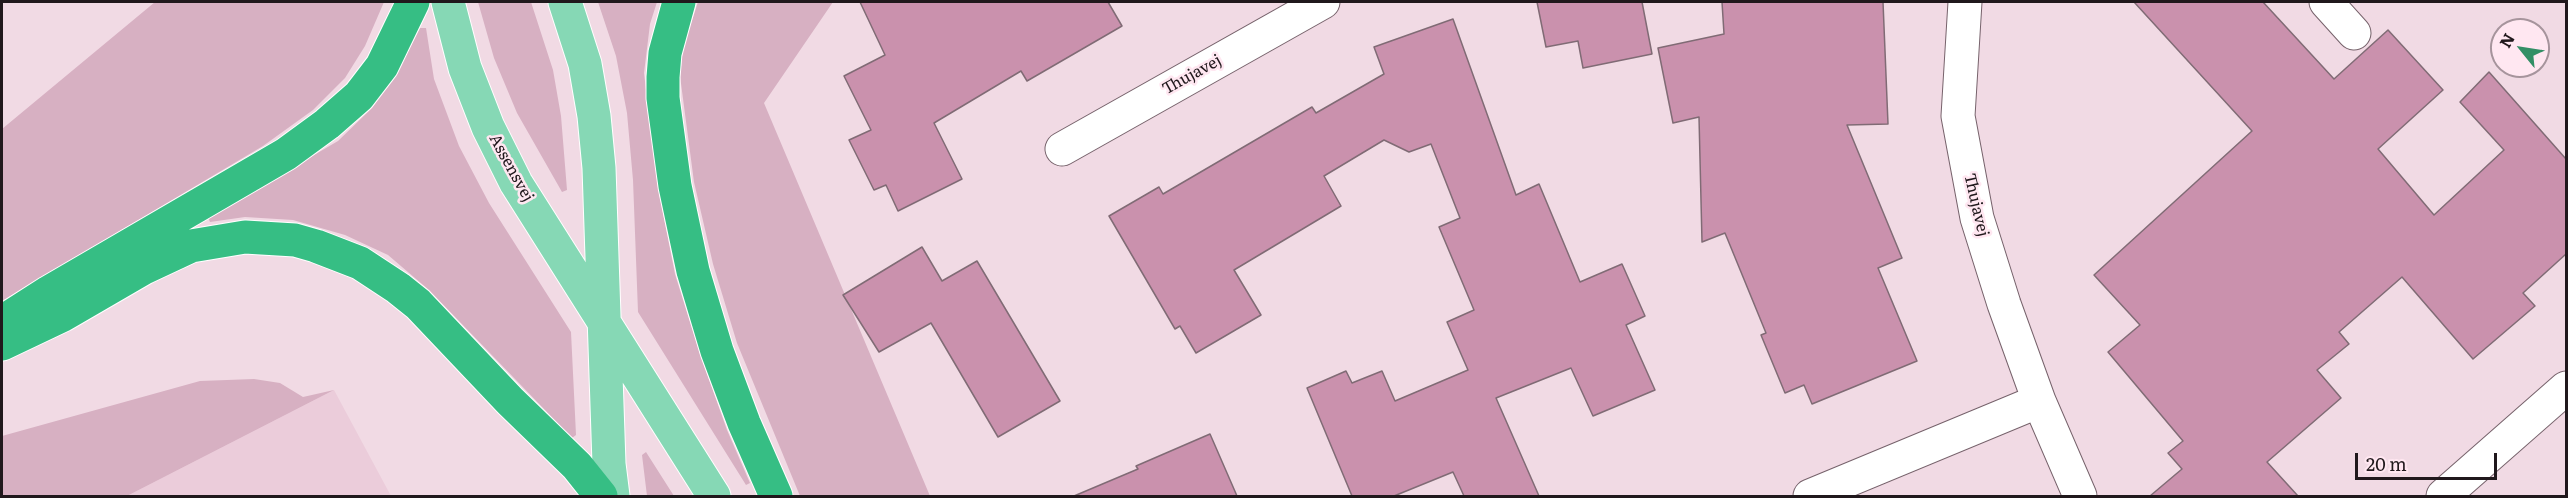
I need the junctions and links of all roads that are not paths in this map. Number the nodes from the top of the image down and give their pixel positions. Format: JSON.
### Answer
{"nodes":[{"id":1,"x":413,"y":2,"type":"edge"},
{"id":2,"x":448,"y":2,"type":"edge"},
{"id":3,"x":565,"y":2,"type":"edge"},
{"id":4,"x":679,"y":2,"type":"edge"},
{"id":5,"x":1323,"y":2,"type":"edge"},
{"id":6,"x":1965,"y":2,"type":"edge"},
{"id":7,"x":2326,"y":2,"type":"edge"},
{"id":8,"x":2354,"y":33,"type":"dead end"},
{"id":9,"x":1062,"y":149,"type":"dead end"},
{"id":10,"x":604,"y":321,"type":"junction"},
{"id":11,"x":2,"y":322,"type":"edge"},
{"id":12,"x":2,"y":344,"type":"edge"},
{"id":13,"x":2566,"y":388,"type":"edge"},
{"id":14,"x":2039,"y":401,"type":"junction"},
{"id":15,"x":600,"y":496,"type":"edge"},
{"id":16,"x":613,"y":496,"type":"edge"},
{"id":17,"x":714,"y":496,"type":"edge"},
{"id":18,"x":776,"y":496,"type":"edge"},
{"id":19,"x":1810,"y":496,"type":"edge"},
{"id":20,"x":2080,"y":496,"type":"edge"},
{"id":21,"x":2443,"y":496,"type":"edge"}],
"edges":[{"from":1,"to":11,"type":"highway"},
{"from":2,"to":10,"type":"main road","name":"Assensvej"},
{"from":3,"to":10,"type":"main road"},
{"from":4,"to":18,"type":"highway"},
{"from":5,"to":9,"type":"street","name":"Thujavej"},
{"from":6,"to":14,"type":"street","name":"Thujavej"},
{"from":7,"to":8,"type":"street"},
{"from":10,"to":16,"type":"main road"},
{"from":10,"to":17,"type":"main road","name":"Assensvej"},
{"from":12,"to":15,"type":"highway"},
{"from":13,"to":21,"type":"street"},
{"from":14,"to":19,"type":"street"},
{"from":14,"to":20,"type":"street","name":"Thujavej"}]}
